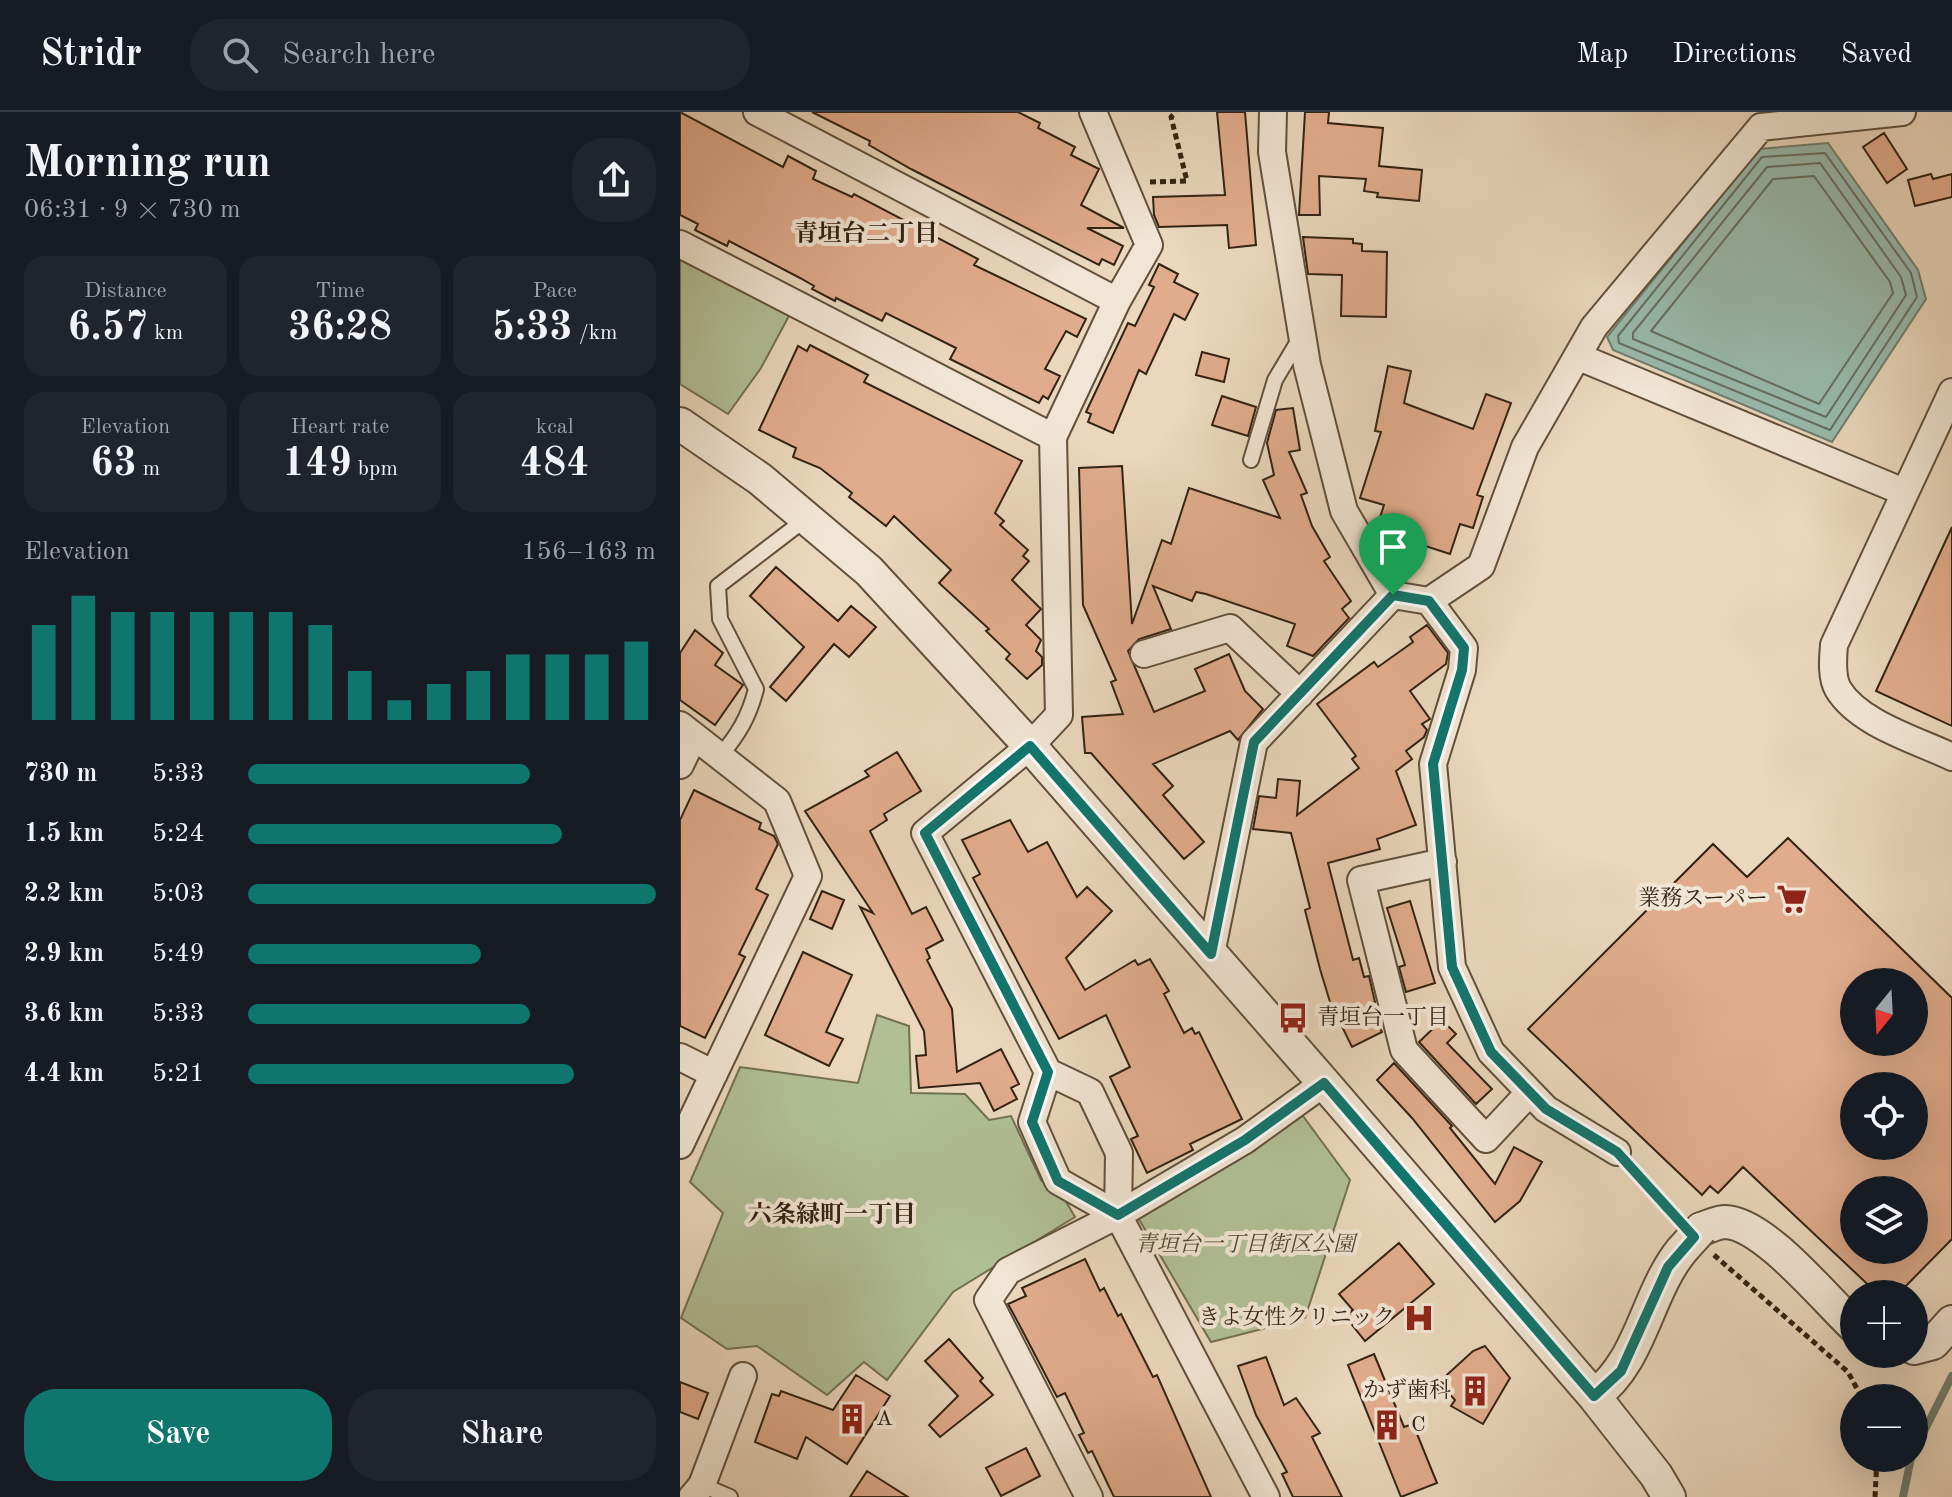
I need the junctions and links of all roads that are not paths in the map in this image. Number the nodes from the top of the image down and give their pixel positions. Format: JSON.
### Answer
{"nodes":[{"id":1,"x":757,"y":112,"type":"edge"},
{"id":2,"x":1093,"y":112,"type":"edge"},
{"id":3,"x":1273,"y":112,"type":"edge"},
{"id":4,"x":1902,"y":112,"type":"edge"},
{"id":5,"x":680,"y":244,"type":"edge"},
{"id":6,"x":1117,"y":301,"type":"junction"},
{"id":7,"x":1302,"y":334,"type":"junction"},
{"id":8,"x":1579,"y":357,"type":"junction"},
{"id":9,"x":1952,"y":392,"type":"edge"},
{"id":10,"x":680,"y":424,"type":"edge"},
{"id":11,"x":1053,"y":437,"type":"junction"},
{"id":12,"x":1251,"y":460,"type":"dead end"},
{"id":13,"x":1904,"y":492,"type":"junction"},
{"id":14,"x":807,"y":518,"type":"junction"},
{"id":15,"x":1393,"y":595,"type":"junction"},
{"id":16,"x":1429,"y":601,"type":"junction"},
{"id":17,"x":1144,"y":654,"type":"dead end"},
{"id":18,"x":1300,"y":694,"type":"junction"},
{"id":19,"x":687,"y":731,"type":"edge"},
{"id":20,"x":1030,"y":746,"type":"junction"},
{"id":21,"x":720,"y":756,"type":"junction"},
{"id":22,"x":1952,"y":757,"type":"edge"},
{"id":23,"x":680,"y":765,"type":"edge"},
{"id":24,"x":1443,"y":862,"type":"junction"},
{"id":25,"x":1211,"y":954,"type":"junction"},
{"id":26,"x":680,"y":1057,"type":"edge"},
{"id":27,"x":1048,"y":1072,"type":"junction"},
{"id":28,"x":714,"y":1074,"type":"junction"},
{"id":29,"x":1324,"y":1083,"type":"junction"},
{"id":30,"x":1529,"y":1093,"type":"junction"},
{"id":31,"x":680,"y":1145,"type":"edge"},
{"id":32,"x":1617,"y":1152,"type":"road end"},
{"id":33,"x":1118,"y":1215,"type":"junction"},
{"id":34,"x":1840,"y":1313,"type":"edge"},
{"id":35,"x":1952,"y":1322,"type":"edge"},
{"id":36,"x":1928,"y":1344,"type":"edge"},
{"id":37,"x":743,"y":1376,"type":"dead end"},
{"id":38,"x":1594,"y":1396,"type":"junction"},
{"id":39,"x":697,"y":1491,"type":"edge"},
{"id":40,"x":730,"y":1497,"type":"edge"},
{"id":41,"x":1089,"y":1497,"type":"edge"},
{"id":42,"x":1266,"y":1497,"type":"edge"},
{"id":43,"x":1669,"y":1497,"type":"edge"}],
"edges":[{"from":1,"to":6,"type":"street"},
{"from":2,"to":6,"type":"street"},
{"from":3,"to":7,"type":"street"},
{"from":4,"to":8,"type":"street"},
{"from":5,"to":11,"type":"street"},
{"from":6,"to":11,"type":"street"},
{"from":7,"to":12,"type":"lane"},
{"from":7,"to":15,"type":"street"},
{"from":8,"to":13,"type":"street"},
{"from":8,"to":16,"type":"street"},
{"from":9,"to":13,"type":"street"},
{"from":10,"to":14,"type":"street"},
{"from":11,"to":20,"type":"street"},
{"from":13,"to":22,"type":"street"},
{"from":14,"to":20,"type":"street"},
{"from":14,"to":21,"type":"lane"},
{"from":15,"to":16,"type":"street"},
{"from":15,"to":18,"type":"street"},
{"from":16,"to":24,"type":"street"},
{"from":17,"to":18,"type":"street"},
{"from":18,"to":25,"type":"street"},
{"from":19,"to":21,"type":"street"},
{"from":19,"to":23,"type":"street"},
{"from":20,"to":25,"type":"street"},
{"from":20,"to":27,"type":"street"},
{"from":21,"to":28,"type":"street"},
{"from":24,"to":30,"type":"street"},
{"from":24,"to":30,"type":"street"},
{"from":25,"to":29,"type":"street"},
{"from":26,"to":28,"type":"street"},
{"from":27,"to":33,"type":"street"},
{"from":27,"to":33,"type":"street"},
{"from":28,"to":31,"type":"street"},
{"from":29,"to":33,"type":"street"},
{"from":29,"to":38,"type":"street"},
{"from":30,"to":32,"type":"street"},
{"from":33,"to":41,"type":"street"},
{"from":33,"to":42,"type":"street"},
{"from":34,"to":38,"type":"street"},
{"from":35,"to":36,"type":"street"},
{"from":37,"to":39,"type":"street"},
{"from":38,"to":43,"type":"street"},
{"from":39,"to":40,"type":"lane"}]}
